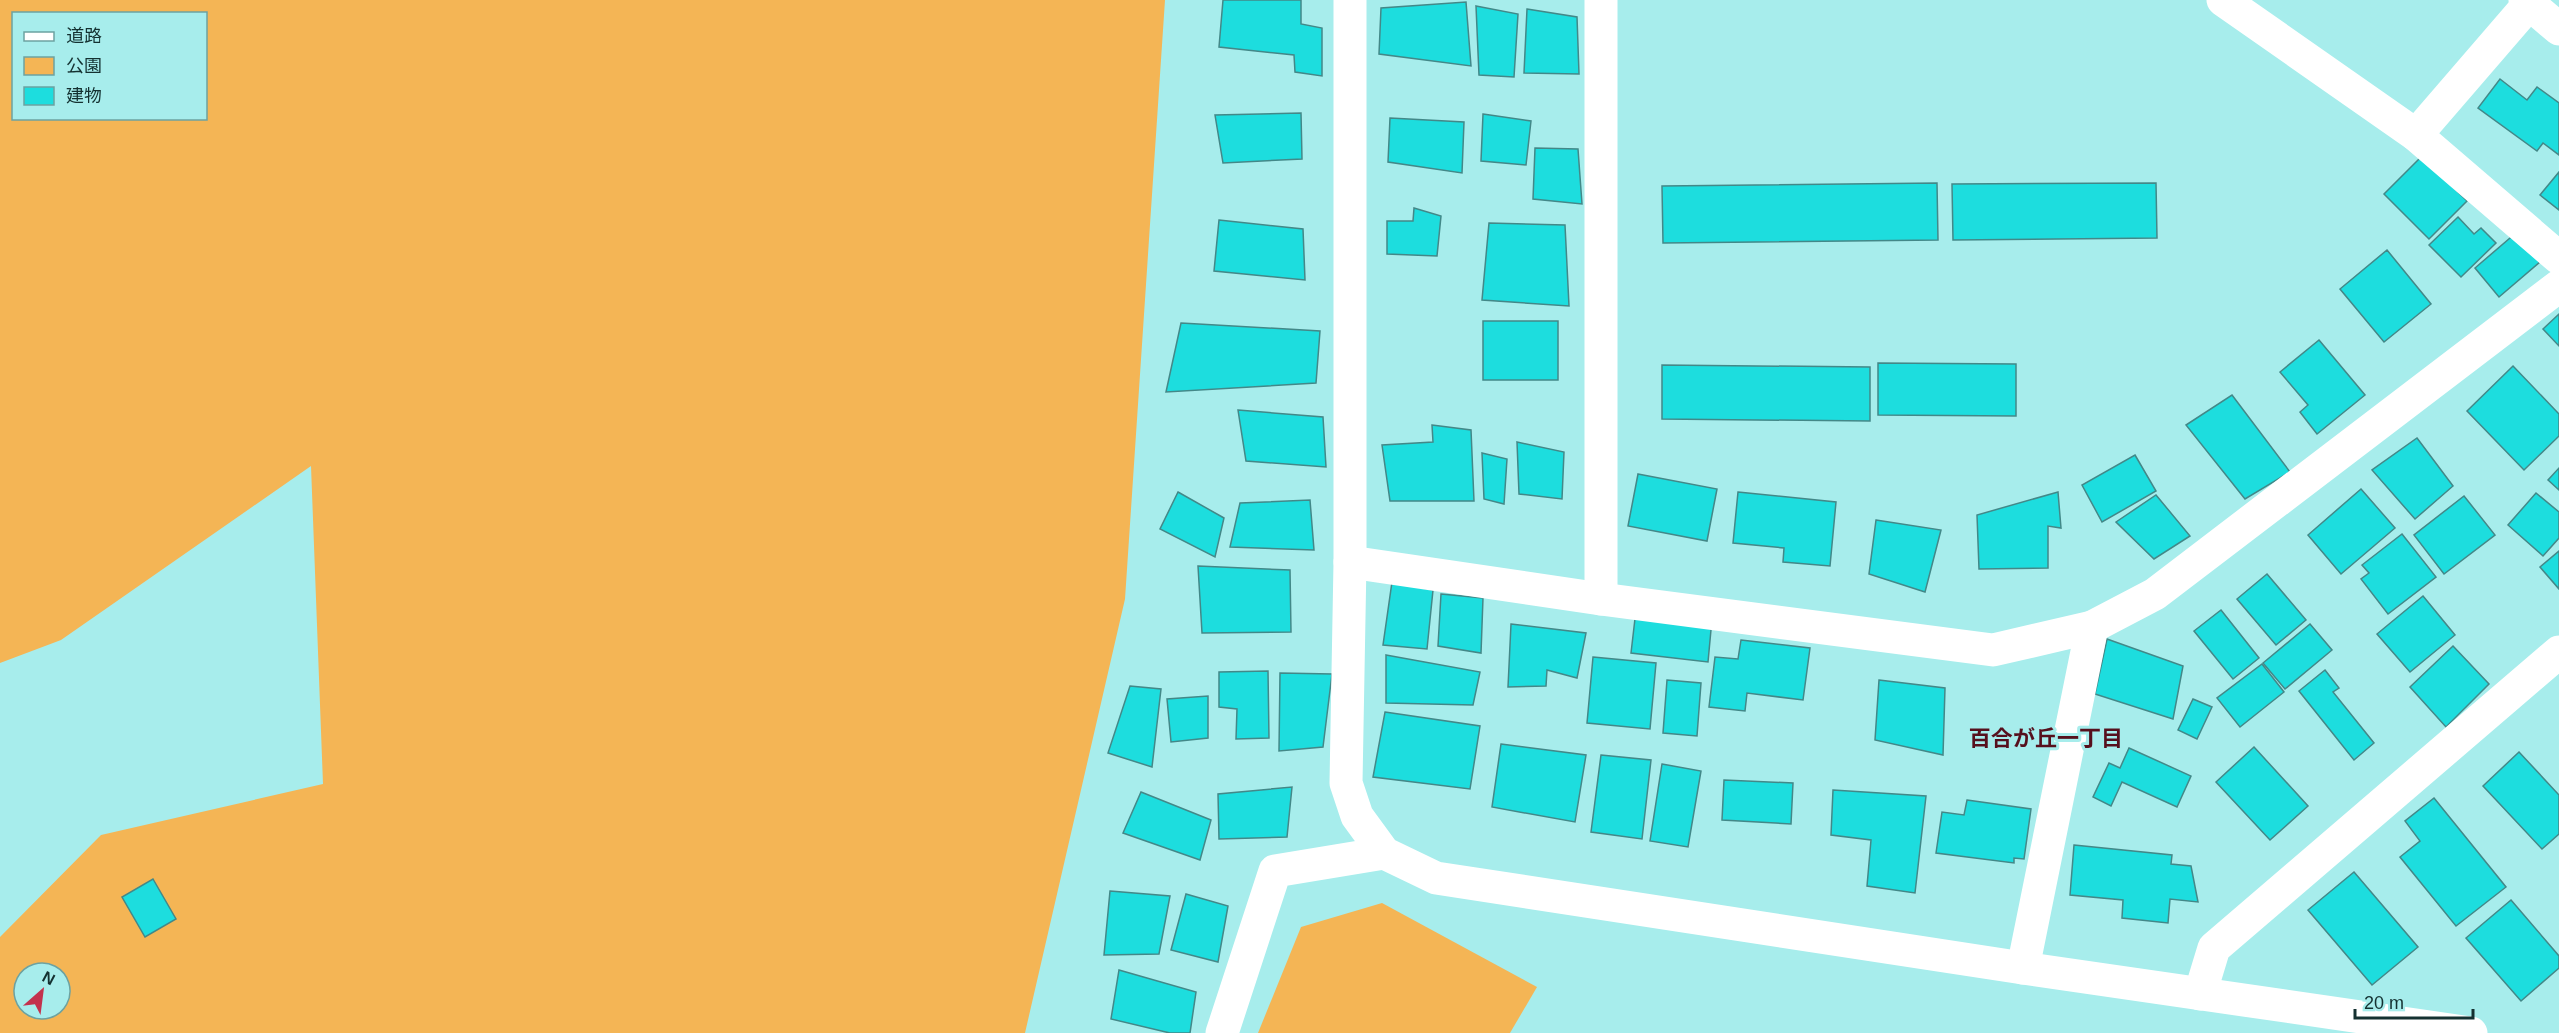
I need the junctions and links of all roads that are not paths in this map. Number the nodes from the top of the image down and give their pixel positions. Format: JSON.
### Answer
{"nodes":[{"id":1,"x":1350,"y":0,"type":"edge"},
{"id":2,"x":1600,"y":0,"type":"edge"},
{"id":3,"x":2223,"y":0,"type":"edge"},
{"id":4,"x":2527,"y":2,"type":"edge"},
{"id":5,"x":2559,"y":29,"type":"edge"},
{"id":6,"x":2416,"y":135,"type":"junction"},
{"id":7,"x":2559,"y":258,"type":"edge"},
{"id":8,"x":2559,"y":286,"type":"edge"},
{"id":9,"x":1350,"y":562,"type":"junction"},
{"id":10,"x":1601,"y":599,"type":"junction"},
{"id":11,"x":2092,"y":627,"type":"junction"},
{"id":12,"x":2559,"y":652,"type":"edge"},
{"id":13,"x":1384,"y":853,"type":"junction"},
{"id":14,"x":2022,"y":968,"type":"junction"},
{"id":15,"x":2200,"y":994,"type":"junction"},
{"id":16,"x":1222,"y":1033,"type":"edge"},
{"id":17,"x":2471,"y":1033,"type":"edge"}],
"edges":[{"from":1,"to":9,"type":"street"},
{"from":2,"to":10,"type":"street"},
{"from":3,"to":6,"type":"street"},
{"from":4,"to":5,"type":"street"},
{"from":4,"to":6,"type":"street"},
{"from":6,"to":7,"type":"street"},
{"from":8,"to":11,"type":"street"},
{"from":9,"to":10,"type":"street"},
{"from":9,"to":13,"type":"street"},
{"from":10,"to":11,"type":"street"},
{"from":11,"to":14,"type":"street"},
{"from":12,"to":15,"type":"street"},
{"from":13,"to":14,"type":"street"},
{"from":13,"to":16,"type":"street"},
{"from":14,"to":15,"type":"street"},
{"from":15,"to":17,"type":"street"}]}
